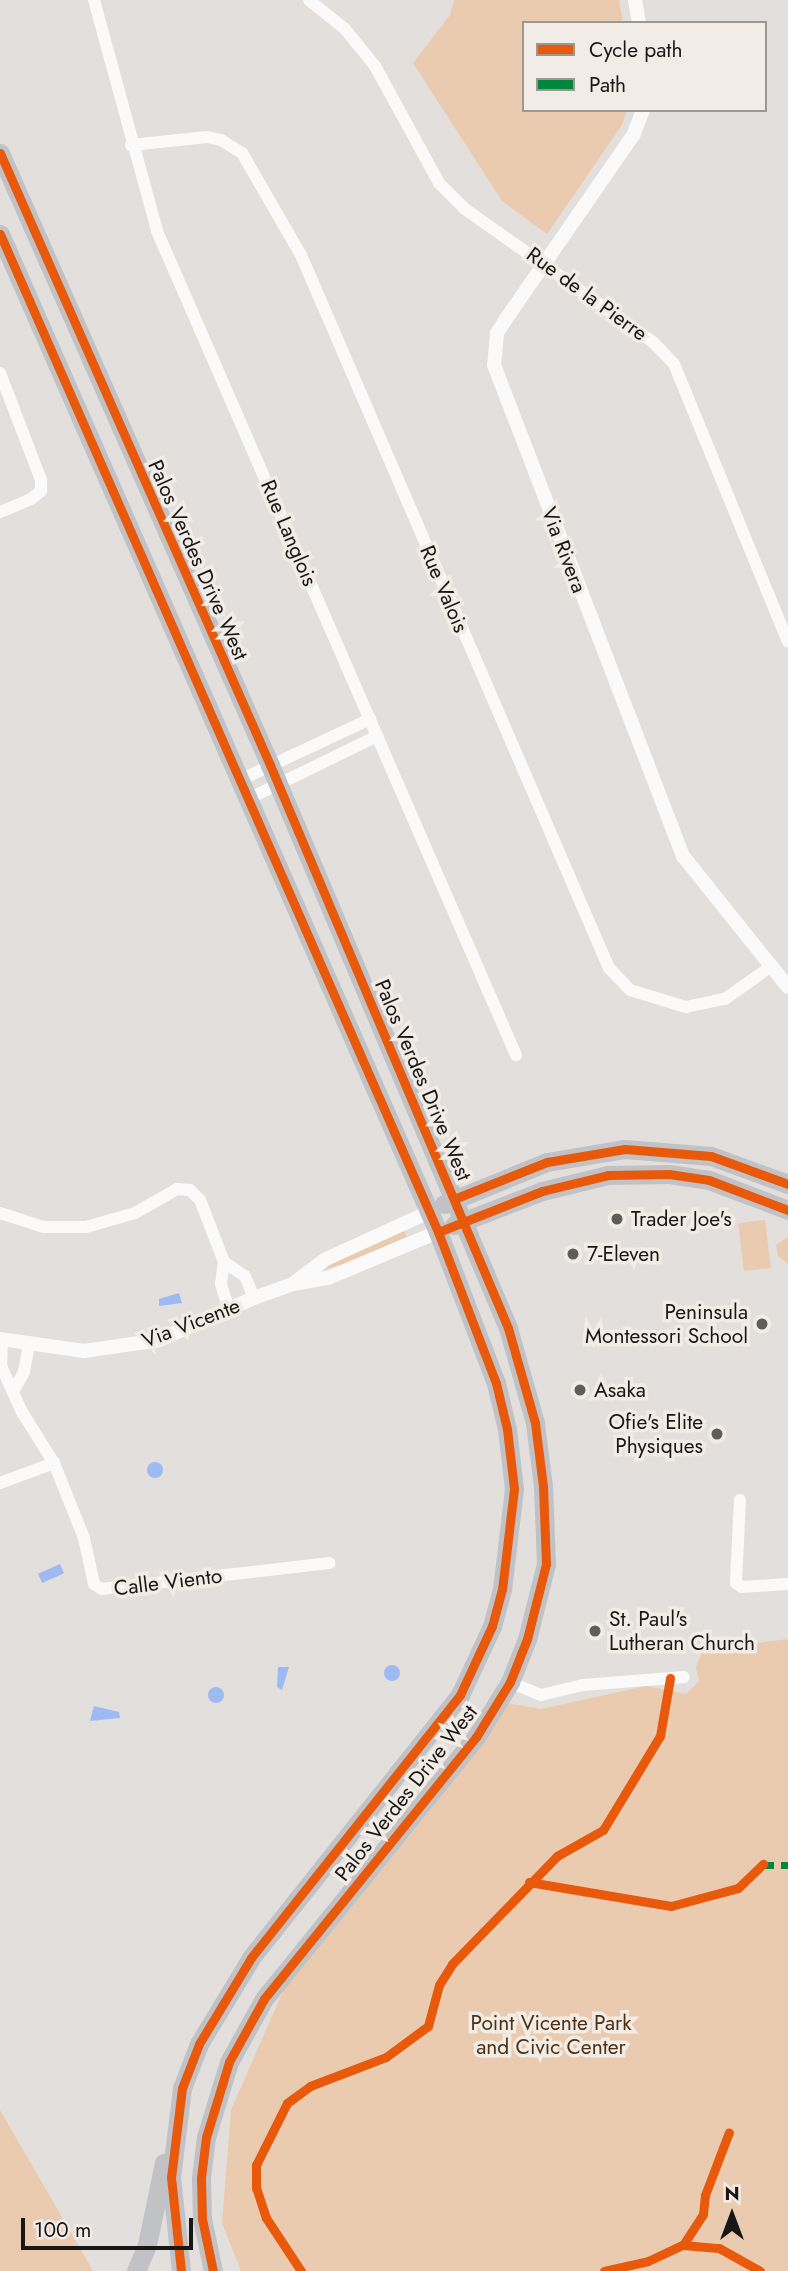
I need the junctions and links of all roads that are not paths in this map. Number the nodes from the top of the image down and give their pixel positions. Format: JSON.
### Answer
{"nodes":[{"id":1,"x":94,"y":0,"type":"edge"},
{"id":2,"x":309,"y":0,"type":"edge"},
{"id":3,"x":635,"y":0,"type":"edge"},
{"id":4,"x":639,"y":21,"type":"edge"},
{"id":5,"x":642,"y":112,"type":"edge"},
{"id":6,"x":131,"y":145,"type":"junction"},
{"id":7,"x":0,"y":153,"type":"edge"},
{"id":8,"x":0,"y":234,"type":"edge"},
{"id":9,"x":544,"y":263,"type":"junction"},
{"id":10,"x":0,"y":373,"type":"edge"},
{"id":11,"x":0,"y":512,"type":"edge"},
{"id":12,"x":788,"y":642,"type":"edge"},
{"id":13,"x":370,"y":719,"type":"junction"},
{"id":14,"x":377,"y":736,"type":"junction"},
{"id":15,"x":274,"y":774,"type":"junction"},
{"id":16,"x":240,"y":780,"type":"junction"},
{"id":17,"x":248,"y":799,"type":"junction"},
{"id":18,"x":770,"y":967,"type":"junction"},
{"id":19,"x":788,"y":987,"type":"edge"},
{"id":20,"x":516,"y":1055,"type":"dead end"},
{"id":21,"x":716,"y":1182,"type":"junction"},
{"id":22,"x":788,"y":1184,"type":"edge"},
{"id":23,"x":788,"y":1194,"type":"edge"},
{"id":24,"x":454,"y":1199,"type":"junction"},
{"id":25,"x":788,"y":1210,"type":"edge"},
{"id":26,"x":429,"y":1212,"type":"junction"},
{"id":27,"x":0,"y":1213,"type":"edge"},
{"id":28,"x":463,"y":1220,"type":"junction"},
{"id":29,"x":438,"y":1233,"type":"junction"},
{"id":30,"x":224,"y":1262,"type":"junction"},
{"id":31,"x":293,"y":1283,"type":"junction"},
{"id":32,"x":254,"y":1298,"type":"junction"},
{"id":33,"x":229,"y":1310,"type":"junction"},
{"id":34,"x":1,"y":1339,"type":"edge"},
{"id":35,"x":29,"y":1345,"type":"junction"},
{"id":36,"x":14,"y":1390,"type":"junction"},
{"id":37,"x":54,"y":1463,"type":"junction"},
{"id":38,"x":0,"y":1483,"type":"edge"},
{"id":39,"x":740,"y":1500,"type":"dead end"},
{"id":40,"x":330,"y":1563,"type":"dead end"},
{"id":41,"x":788,"y":1584,"type":"edge"},
{"id":42,"x":684,"y":1677,"type":"dead end"},
{"id":43,"x":510,"y":1682,"type":"junction"},
{"id":44,"x":183,"y":2088,"type":"junction"},
{"id":45,"x":147,"y":2245,"type":"junction"},
{"id":46,"x":136,"y":2271,"type":"edge"},
{"id":47,"x":145,"y":2271,"type":"edge"},
{"id":48,"x":181,"y":2271,"type":"edge"},
{"id":49,"x":213,"y":2271,"type":"edge"}],
"edges":[{"from":1,"to":6,"type":"street","name":"Rue Langlois"},
{"from":2,"to":9,"type":"street","name":"Rue de la Pierre"},
{"from":3,"to":4,"type":"street"},
{"from":5,"to":9,"type":"street","name":"Via Rivera"},
{"from":6,"to":13,"type":"street","name":"Rue Langlois"},
{"from":6,"to":18,"type":"street","name":"Rue Valois"},
{"from":7,"to":15,"type":"main road","name":"Palos Verdes Drive West"},
{"from":8,"to":16,"type":"main road","name":"Palos Verdes Drive West"},
{"from":9,"to":12,"type":"street","name":"Rue de la Pierre"},
{"from":9,"to":18,"type":"street","name":"Via Rivera"},
{"from":10,"to":11,"type":"street"},
{"from":13,"to":14,"type":"street","name":"Rue Langlois"},
{"from":13,"to":15,"type":"street"},
{"from":14,"to":15,"type":"street"},
{"from":14,"to":20,"type":"street","name":"Rue Langlois"},
{"from":15,"to":16,"type":"street"},
{"from":15,"to":17,"type":"street"},
{"from":15,"to":24,"type":"main road","name":"Palos Verdes Drive West"},
{"from":16,"to":17,"type":"main road","name":"Palos Verdes Drive West"},
{"from":17,"to":26,"type":"main road","name":"Palos Verdes Drive West"},
{"from":18,"to":19,"type":"street","name":"Via Rivera"},
{"from":21,"to":23,"type":"main road"},
{"from":21,"to":25,"type":"main road"},
{"from":21,"to":28,"type":"main road"},
{"from":22,"to":24,"type":"main road"},
{"from":24,"to":26,"type":"main road"},
{"from":24,"to":28,"type":"main road","name":"Palos Verdes Drive West"},
{"from":26,"to":29,"type":"main road","name":"Palos Verdes Drive West"},
{"from":26,"to":31,"type":"street","name":"Via Vicente"},
{"from":27,"to":30,"type":"street"},
{"from":28,"to":29,"type":"main road"},
{"from":28,"to":43,"type":"main road","name":"Palos Verdes Drive West"},
{"from":29,"to":31,"type":"street","name":"Via Vicente"},
{"from":29,"to":44,"type":"main road","name":"Palos Verdes Drive West"},
{"from":30,"to":32,"type":"street"},
{"from":30,"to":33,"type":"street"},
{"from":31,"to":32,"type":"street","name":"Via Vicente"},
{"from":32,"to":33,"type":"street","name":"Via Vicente"},
{"from":33,"to":35,"type":"street","name":"Via Vicente"},
{"from":34,"to":35,"type":"street","name":"Via Vicente"},
{"from":34,"to":36,"type":"street","name":"Calle Viento"},
{"from":35,"to":36,"type":"street"},
{"from":36,"to":37,"type":"street","name":"Calle Viento"},
{"from":37,"to":38,"type":"street"},
{"from":37,"to":40,"type":"street","name":"Calle Viento"},
{"from":39,"to":41,"type":"street"},
{"from":42,"to":43,"type":"street"},
{"from":43,"to":49,"type":"main road","name":"Palos Verdes Drive West"},
{"from":44,"to":45,"type":"main road"},
{"from":44,"to":48,"type":"main road","name":"Palos Verdes Drive West"},
{"from":45,"to":46,"type":"main road"},
{"from":45,"to":47,"type":"main road"}]}
